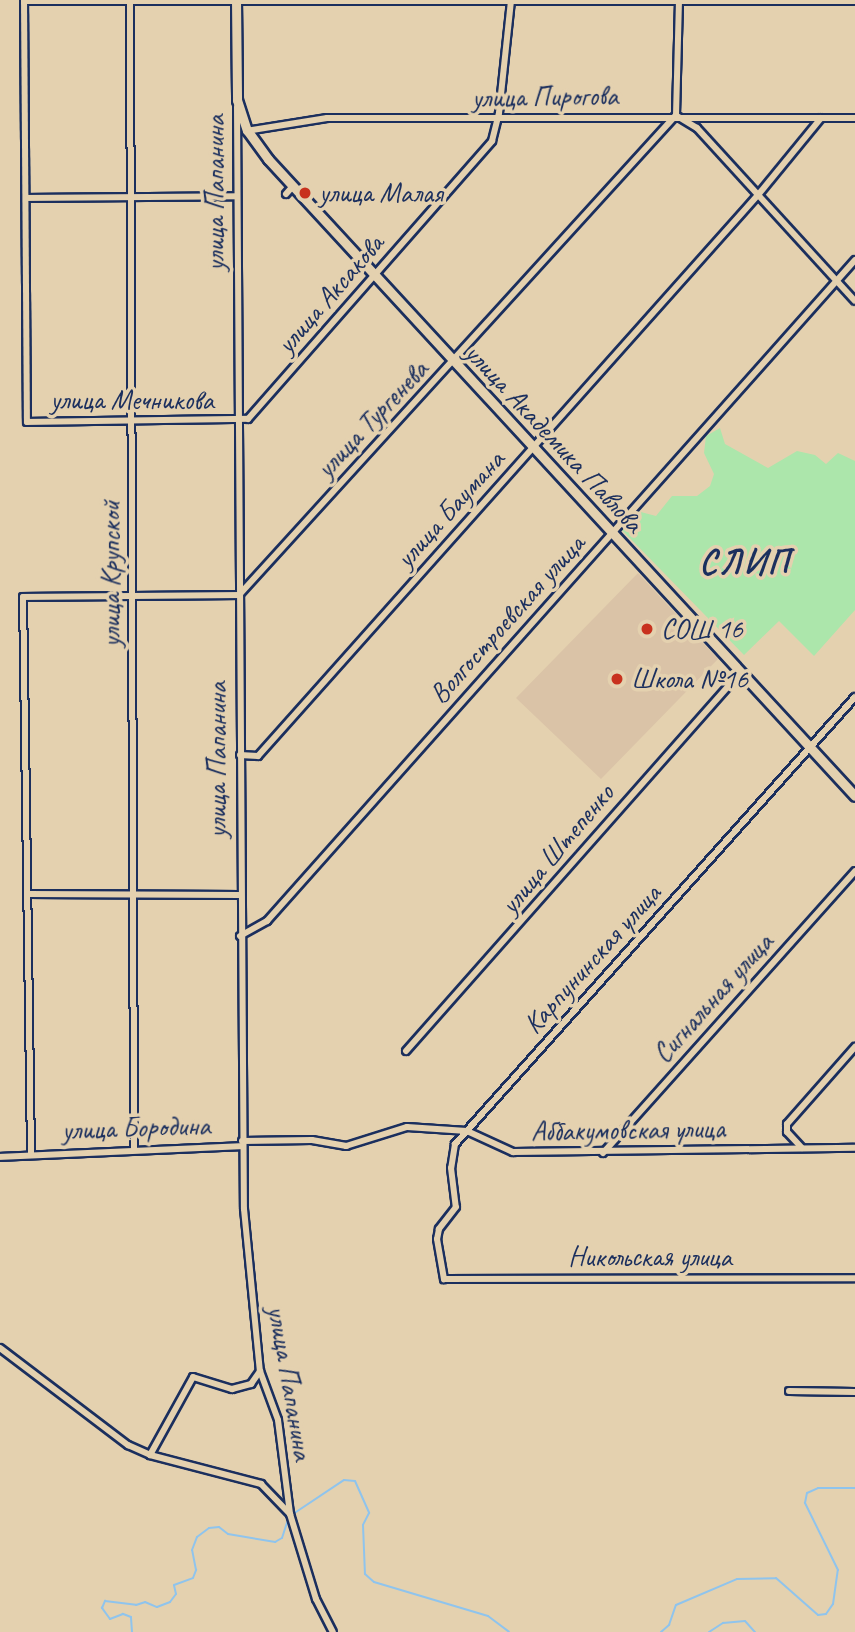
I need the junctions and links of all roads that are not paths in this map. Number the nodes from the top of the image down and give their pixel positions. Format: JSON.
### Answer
{"nodes":[{"id":1,"x":667,"y":0,"type":"edge"},
{"id":2,"x":24,"y":1,"type":"edge"},
{"id":3,"x":130,"y":1,"type":"edge"},
{"id":4,"x":511,"y":1,"type":"edge"},
{"id":5,"x":679,"y":1,"type":"edge"},
{"id":6,"x":855,"y":1,"type":"edge"},
{"id":7,"x":236,"y":2,"type":"edge"},
{"id":8,"x":237,"y":100,"type":"junction"},
{"id":9,"x":676,"y":115,"type":"junction"},
{"id":10,"x":821,"y":118,"type":"junction"},
{"id":11,"x":855,"y":118,"type":"edge"},
{"id":12,"x":494,"y":120,"type":"junction"},
{"id":13,"x":247,"y":130,"type":"junction"},
{"id":14,"x":237,"y":135,"type":"junction"},
{"id":15,"x":758,"y":195,"type":"junction"},
{"id":16,"x":237,"y":196,"type":"junction"},
{"id":17,"x":128,"y":197,"type":"junction"},
{"id":18,"x":26,"y":198,"type":"junction"},
{"id":19,"x":855,"y":260,"type":"edge"},
{"id":20,"x":374,"y":275,"type":"junction"},
{"id":21,"x":836,"y":281,"type":"junction"},
{"id":22,"x":855,"y":301,"type":"edge"},
{"id":23,"x":453,"y":363,"type":"junction"},
{"id":24,"x":239,"y":420,"type":"junction"},
{"id":25,"x":132,"y":421,"type":"junction"},
{"id":26,"x":533,"y":449,"type":"junction"},
{"id":27,"x":611,"y":534,"type":"junction"},
{"id":28,"x":132,"y":596,"type":"junction"},
{"id":29,"x":239,"y":596,"type":"junction"},
{"id":30,"x":740,"y":673,"type":"junction"},
{"id":31,"x":855,"y":697,"type":"edge"},
{"id":32,"x":810,"y":747,"type":"junction"},
{"id":33,"x":240,"y":755,"type":"junction"},
{"id":34,"x":855,"y":796,"type":"edge"},
{"id":35,"x":855,"y":871,"type":"edge"},
{"id":36,"x":28,"y":894,"type":"junction"},
{"id":37,"x":133,"y":895,"type":"junction"},
{"id":38,"x":241,"y":895,"type":"junction"},
{"id":39,"x":240,"y":936,"type":"junction"},
{"id":40,"x":855,"y":1047,"type":"edge"},
{"id":41,"x":406,"y":1051,"type":"dead end"},
{"id":42,"x":467,"y":1131,"type":"junction"},
{"id":43,"x":242,"y":1143,"type":"junction"},
{"id":44,"x":134,"y":1148,"type":"junction"},
{"id":45,"x":855,"y":1148,"type":"edge"},
{"id":46,"x":802,"y":1149,"type":"junction"},
{"id":47,"x":31,"y":1153,"type":"junction"},
{"id":48,"x":603,"y":1153,"type":"junction"},
{"id":49,"x":0,"y":1157,"type":"edge"},
{"id":50,"x":855,"y":1278,"type":"edge"},
{"id":51,"x":444,"y":1279,"type":"joint"},
{"id":52,"x":0,"y":1348,"type":"edge"},
{"id":53,"x":260,"y":1371,"type":"junction"},
{"id":54,"x":789,"y":1391,"type":"dead end"},
{"id":55,"x":855,"y":1392,"type":"edge"},
{"id":56,"x":150,"y":1455,"type":"junction"},
{"id":57,"x":290,"y":1514,"type":"junction"},
{"id":58,"x":333,"y":1632,"type":"edge"}],
"edges":[{"from":1,"to":4,"type":"street"},
{"from":1,"to":5,"type":"street"},
{"from":2,"to":3,"type":"street"},
{"from":2,"to":18,"type":"street"},
{"from":3,"to":7,"type":"street"},
{"from":3,"to":17,"type":"street","name":"улица Крупской"},
{"from":4,"to":7,"type":"street"},
{"from":4,"to":12,"type":"street","name":"улица Аксакова"},
{"from":5,"to":6,"type":"street"},
{"from":5,"to":9,"type":"street"},
{"from":7,"to":8,"type":"street","name":"улица Папанина"},
{"from":8,"to":13,"type":"street","name":"улица Академика Павлова"},
{"from":8,"to":14,"type":"street","name":"улица Папанина"},
{"from":9,"to":10,"type":"street","name":"улица Пирогова"},
{"from":9,"to":12,"type":"street","name":"улица Пирогова"},
{"from":9,"to":15,"type":"street"},
{"from":9,"to":23,"type":"street","name":"улица Тургенева"},
{"from":10,"to":11,"type":"street","name":"улица Пирогова"},
{"from":10,"to":15,"type":"street","name":"улица Баумана"},
{"from":12,"to":13,"type":"street","name":"улица Пирогова"},
{"from":12,"to":20,"type":"street","name":"улица Аксакова"},
{"from":13,"to":14,"type":"street","name":"улица Пирогова"},
{"from":13,"to":20,"type":"street","name":"улица Академика Павлова"},
{"from":14,"to":16,"type":"street","name":"улица Папанина"},
{"from":15,"to":21,"type":"street"},
{"from":15,"to":26,"type":"street","name":"улица Баумана"},
{"from":16,"to":17,"type":"street"},
{"from":16,"to":24,"type":"street","name":"улица Папанина"},
{"from":17,"to":18,"type":"street"},
{"from":17,"to":25,"type":"street","name":"улица Крупской"},
{"from":18,"to":25,"type":"street","name":"улица Мечникова"},
{"from":19,"to":21,"type":"street","name":"Волгостроевская улица"},
{"from":20,"to":23,"type":"street","name":"улица Академика Павлова"},
{"from":20,"to":24,"type":"street","name":"улица Аксакова"},
{"from":21,"to":22,"type":"street"},
{"from":21,"to":27,"type":"street","name":"Волгостроевская улица"},
{"from":23,"to":26,"type":"street","name":"улица Академика Павлова"},
{"from":23,"to":29,"type":"street","name":"улица Тургенева"},
{"from":24,"to":25,"type":"street","name":"улица Мечникова"},
{"from":24,"to":29,"type":"street","name":"улица Папанина"},
{"from":25,"to":28,"type":"street","name":"улица Крупской"},
{"from":26,"to":27,"type":"street","name":"улица Академика Павлова"},
{"from":26,"to":33,"type":"street","name":"улица Баумана"},
{"from":27,"to":30,"type":"street","name":"улица Академика Павлова"},
{"from":27,"to":39,"type":"street","name":"Волгостроевская улица"},
{"from":28,"to":29,"type":"street"},
{"from":28,"to":36,"type":"street"},
{"from":28,"to":37,"type":"street","name":"улица Крупской"},
{"from":29,"to":33,"type":"street","name":"улица Папанина"},
{"from":30,"to":32,"type":"street","name":"улица Академика Павлова"},
{"from":30,"to":41,"type":"street","name":"улица Штепенко"},
{"from":31,"to":32,"type":"street","name":"Карпунинская улица"},
{"from":32,"to":34,"type":"street","name":"улица Академика Павлова"},
{"from":32,"to":42,"type":"street","name":"Карпунинская улица"},
{"from":33,"to":38,"type":"street","name":"улица Папанина"},
{"from":35,"to":48,"type":"street","name":"Сигнальная улица"},
{"from":36,"to":37,"type":"street"},
{"from":36,"to":47,"type":"street"},
{"from":37,"to":38,"type":"street"},
{"from":37,"to":44,"type":"street","name":"улица Крупской"},
{"from":38,"to":39,"type":"street","name":"улица Папанина"},
{"from":39,"to":43,"type":"street","name":"улица Папанина"},
{"from":40,"to":46,"type":"street"},
{"from":42,"to":43,"type":"street","name":"Аббакумовская улица"},
{"from":42,"to":48,"type":"street","name":"Аббакумовская улица"},
{"from":42,"to":51,"type":"street","name":"Карпунинская улица"},
{"from":43,"to":44,"type":"street","name":"улица Бородина"},
{"from":43,"to":53,"type":"street","name":"улица Папанина"},
{"from":44,"to":47,"type":"street","name":"улица Бородина"},
{"from":45,"to":46,"type":"street","name":"Аббакумовская улица"},
{"from":46,"to":48,"type":"street","name":"Аббакумовская улица"},
{"from":47,"to":49,"type":"street","name":"улица Бородина"},
{"from":50,"to":51,"type":"street","name":"Никольская улица"},
{"from":52,"to":56,"type":"street"},
{"from":53,"to":56,"type":"street"},
{"from":53,"to":57,"type":"street","name":"улица Папанина"},
{"from":54,"to":55,"type":"street"},
{"from":56,"to":57,"type":"street"},
{"from":57,"to":58,"type":"street","name":"улица Папанина"}]}
